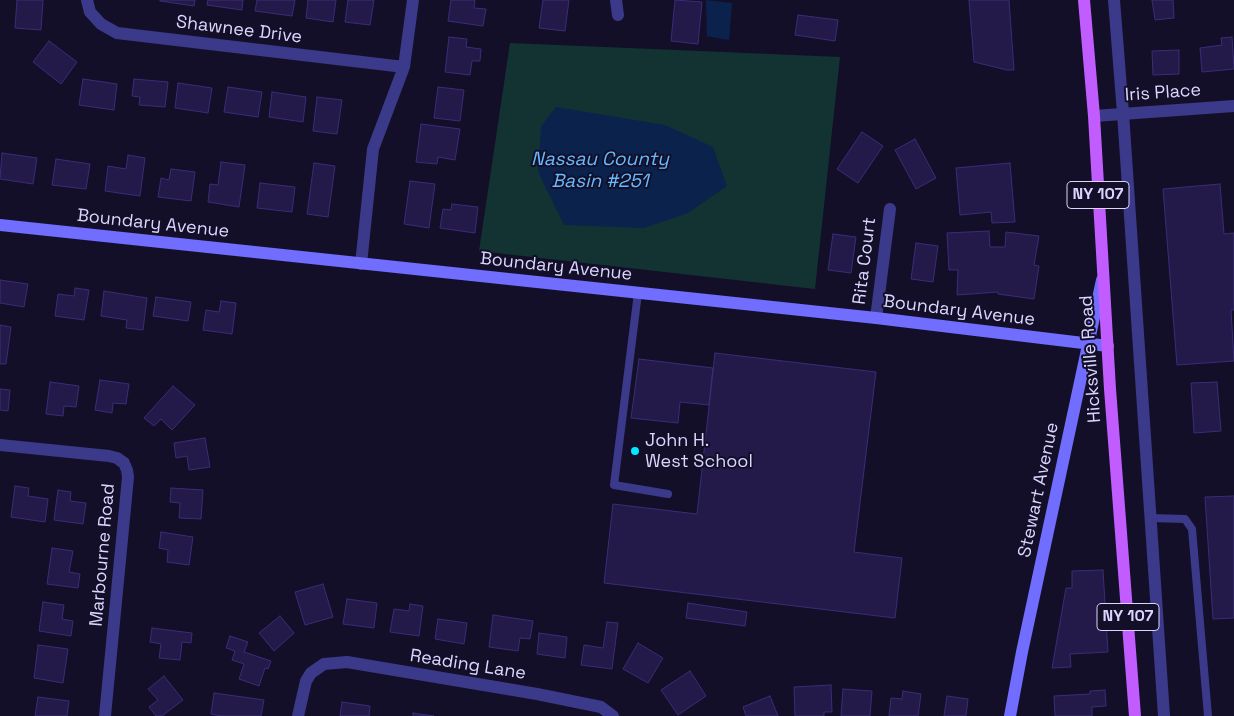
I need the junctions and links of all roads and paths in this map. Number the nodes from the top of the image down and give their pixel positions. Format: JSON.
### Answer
{"nodes":[{"id":1,"x":87,"y":0,"type":"edge"},
{"id":2,"x":413,"y":0,"type":"edge"},
{"id":3,"x":616,"y":0,"type":"edge"},
{"id":4,"x":1084,"y":0,"type":"edge"},
{"id":5,"x":1114,"y":0,"type":"edge"},
{"id":6,"x":618,"y":15,"type":"dead end"},
{"id":7,"x":404,"y":67,"type":"junction"},
{"id":8,"x":1234,"y":106,"type":"edge"},
{"id":9,"x":1123,"y":114,"type":"junction"},
{"id":10,"x":1094,"y":116,"type":"junction"},
{"id":11,"x":890,"y":209,"type":"dead end"},
{"id":12,"x":0,"y":225,"type":"edge"},
{"id":13,"x":361,"y":264,"type":"junction"},
{"id":14,"x":1103,"y":272,"type":"junction"},
{"id":15,"x":638,"y":293,"type":"junction"},
{"id":16,"x":876,"y":318,"type":"junction"},
{"id":17,"x":1089,"y":344,"type":"junction"},
{"id":18,"x":1108,"y":346,"type":"junction"},
{"id":19,"x":0,"y":446,"type":"edge"},
{"id":20,"x":668,"y":494,"type":"dead end"},
{"id":21,"x":1150,"y":518,"type":"junction"},
{"id":22,"x":106,"y":716,"type":"edge"},
{"id":23,"x":298,"y":716,"type":"edge"},
{"id":24,"x":613,"y":716,"type":"edge"},
{"id":25,"x":1010,"y":716,"type":"edge"},
{"id":26,"x":1135,"y":716,"type":"edge"},
{"id":27,"x":1164,"y":716,"type":"edge"},
{"id":28,"x":1208,"y":716,"type":"edge"}],
"edges":[{"from":1,"to":7,"type":"street","name":"Shawnee Drive"},
{"from":2,"to":7,"type":"street"},
{"from":3,"to":6,"type":"street"},
{"from":4,"to":10,"type":"main road","name":"Hicksville Road","number":"NY 107"},
{"from":5,"to":9,"type":"street"},
{"from":7,"to":13,"type":"street"},
{"from":8,"to":9,"type":"street","name":"Iris Place"},
{"from":9,"to":10,"type":"street","name":"Iris Place"},
{"from":9,"to":21,"type":"street"},
{"from":10,"to":14,"type":"main road","name":"Hicksville Road","number":"NY 107"},
{"from":11,"to":16,"type":"street","name":"Rita Court"},
{"from":12,"to":13,"type":"main road","name":"Boundary Avenue"},
{"from":13,"to":15,"type":"main road","name":"Boundary Avenue"},
{"from":14,"to":17,"type":"main road","name":"Stewart Avenue"},
{"from":14,"to":18,"type":"main road","name":"Hicksville Road","number":"NY 107"},
{"from":15,"to":16,"type":"main road","name":"Boundary Avenue"},
{"from":15,"to":20,"type":"lane"},
{"from":16,"to":17,"type":"main road","name":"Boundary Avenue"},
{"from":17,"to":18,"type":"main road","name":"Boundary Avenue"},
{"from":17,"to":25,"type":"main road","name":"Stewart Avenue"},
{"from":18,"to":26,"type":"main road","name":"Hicksville Road","number":"NY 107"},
{"from":19,"to":22,"type":"street","name":"Marbourne Road"},
{"from":21,"to":27,"type":"street"},
{"from":21,"to":28,"type":"lane"},
{"from":23,"to":24,"type":"street","name":"Reading Lane"}]}
